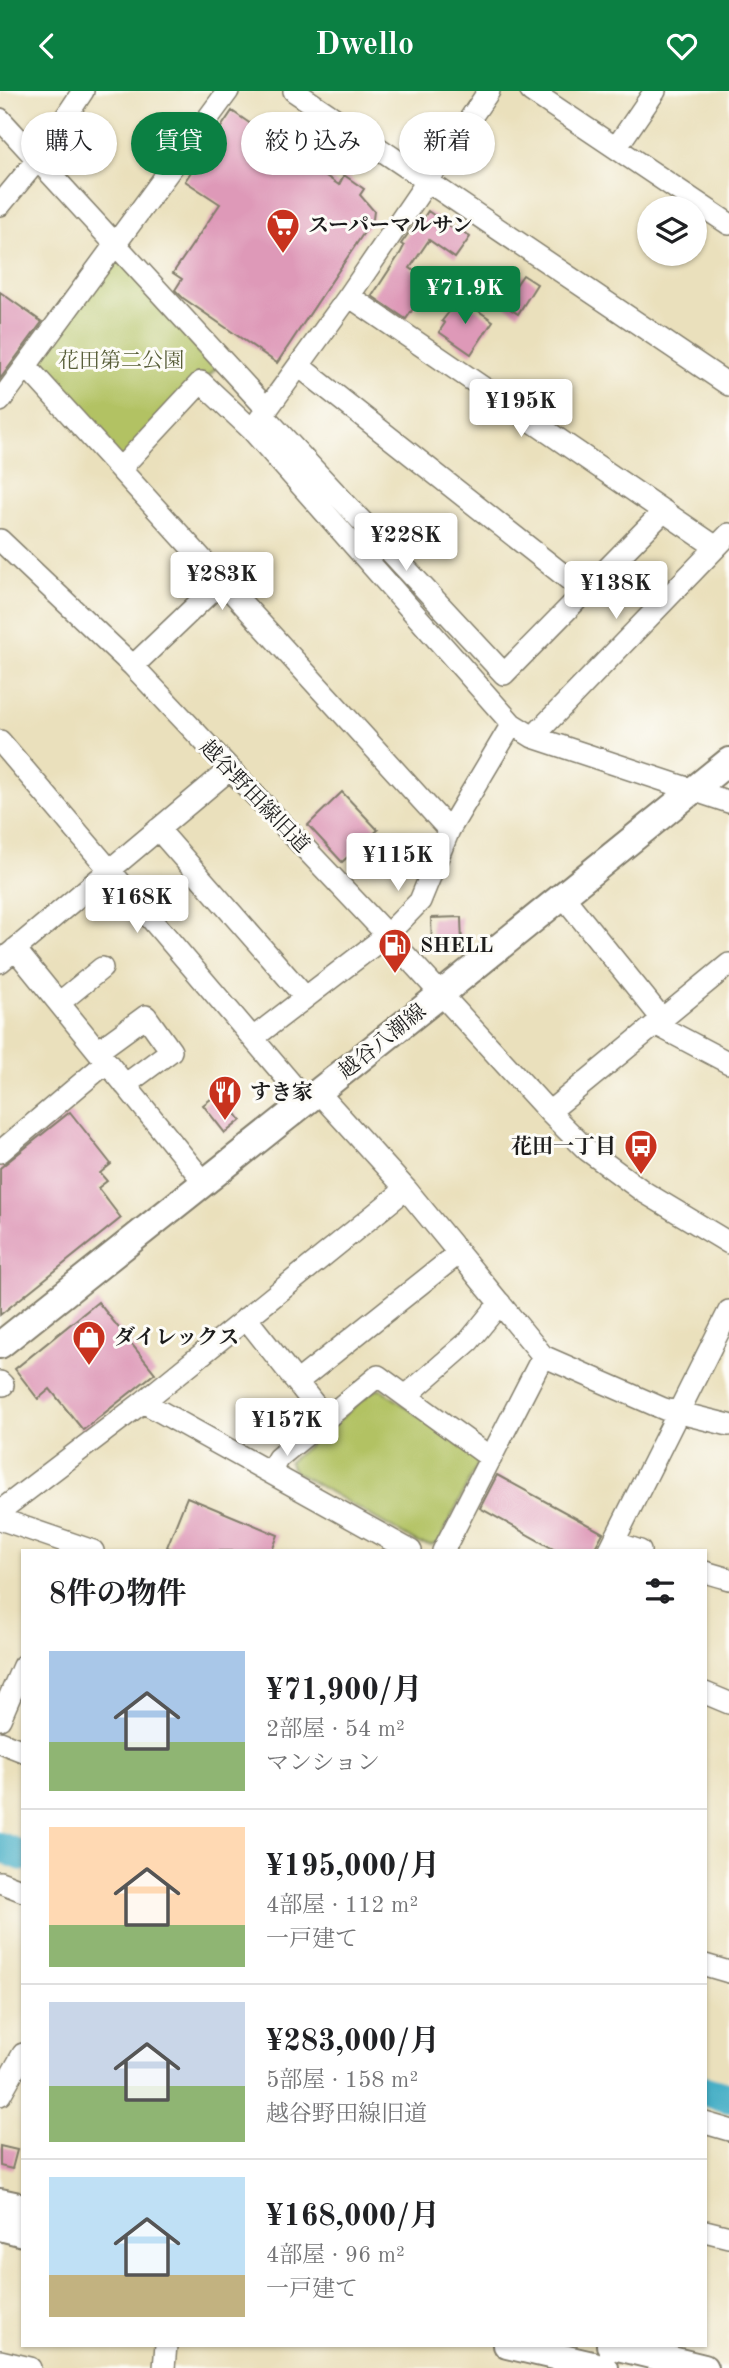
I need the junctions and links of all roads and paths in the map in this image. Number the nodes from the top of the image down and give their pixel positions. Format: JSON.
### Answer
{"nodes":[{"id":1,"x":83,"y":91,"type":"edge"},
{"id":2,"x":228,"y":91,"type":"edge"},
{"id":3,"x":294,"y":91,"type":"edge"},
{"id":4,"x":489,"y":91,"type":"edge"},
{"id":5,"x":531,"y":91,"type":"edge"},
{"id":6,"x":656,"y":91,"type":"edge"},
{"id":7,"x":69,"y":112,"type":"edge"},
{"id":8,"x":0,"y":119,"type":"edge"},
{"id":9,"x":21,"y":142,"type":"edge"},
{"id":10,"x":616,"y":148,"type":"junction"},
{"id":11,"x":24,"y":175,"type":"edge"},
{"id":12,"x":52,"y":175,"type":"edge"},
{"id":13,"x":429,"y":181,"type":"junction"},
{"id":14,"x":0,"y":205,"type":"edge"},
{"id":15,"x":729,"y":224,"type":"edge"},
{"id":16,"x":115,"y":244,"type":"junction"},
{"id":17,"x":349,"y":296,"type":"junction"},
{"id":18,"x":26,"y":366,"type":"junction"},
{"id":19,"x":299,"y":366,"type":"junction"},
{"id":20,"x":729,"y":385,"type":"edge"},
{"id":21,"x":0,"y":401,"type":"edge"},
{"id":22,"x":261,"y":418,"type":"junction"},
{"id":23,"x":120,"y":469,"type":"junction"},
{"id":24,"x":664,"y":511,"type":"junction"},
{"id":25,"x":0,"y":540,"type":"edge"},
{"id":26,"x":723,"y":541,"type":"edge"},
{"id":27,"x":222,"y":581,"type":"junction"},
{"id":28,"x":585,"y":592,"type":"junction"},
{"id":29,"x":133,"y":666,"type":"junction"},
{"id":30,"x":512,"y":724,"type":"junction"},
{"id":31,"x":533,"y":737,"type":"junction"},
{"id":32,"x":0,"y":741,"type":"edge"},
{"id":33,"x":729,"y":761,"type":"edge"},
{"id":34,"x":230,"y":769,"type":"junction"},
{"id":35,"x":694,"y":791,"type":"junction"},
{"id":36,"x":729,"y":802,"type":"edge"},
{"id":37,"x":159,"y":829,"type":"junction"},
{"id":38,"x":449,"y":830,"type":"junction"},
{"id":39,"x":110,"y":870,"type":"junction"},
{"id":40,"x":563,"y":896,"type":"junction"},
{"id":41,"x":387,"y":935,"type":"junction"},
{"id":42,"x":8,"y":955,"type":"edge"},
{"id":43,"x":729,"y":964,"type":"edge"},
{"id":44,"x":102,"y":968,"type":"dead end"},
{"id":45,"x":440,"y":995,"type":"junction"},
{"id":46,"x":305,"y":997,"type":"junction"},
{"id":47,"x":59,"y":1003,"type":"junction"},
{"id":48,"x":660,"y":1022,"type":"junction"},
{"id":49,"x":253,"y":1038,"type":"junction"},
{"id":50,"x":102,"y":1056,"type":"junction"},
{"id":51,"x":729,"y":1063,"type":"edge"},
{"id":52,"x":125,"y":1085,"type":"junction"},
{"id":53,"x":312,"y":1096,"type":"junction"},
{"id":54,"x":549,"y":1112,"type":"junction"},
{"id":55,"x":0,"y":1152,"type":"edge"},
{"id":56,"x":204,"y":1182,"type":"junction"},
{"id":57,"x":406,"y":1189,"type":"junction"},
{"id":58,"x":729,"y":1243,"type":"edge"},
{"id":59,"x":459,"y":1253,"type":"junction"},
{"id":60,"x":500,"y":1303,"type":"junction"},
{"id":61,"x":729,"y":1311,"type":"edge"},
{"id":62,"x":246,"y":1318,"type":"junction"},
{"id":63,"x":0,"y":1345,"type":"edge"},
{"id":64,"x":543,"y":1356,"type":"junction"},
{"id":65,"x":297,"y":1382,"type":"junction"},
{"id":66,"x":406,"y":1397,"type":"junction"},
{"id":67,"x":143,"y":1402,"type":"junction"},
{"id":68,"x":679,"y":1412,"type":"junction"},
{"id":69,"x":326,"y":1419,"type":"junction"},
{"id":70,"x":729,"y":1425,"type":"edge"},
{"id":71,"x":491,"y":1458,"type":"junction"},
{"id":72,"x":270,"y":1472,"type":"junction"},
{"id":73,"x":0,"y":1511,"type":"edge"},
{"id":74,"x":0,"y":1519,"type":"edge"},
{"id":75,"x":611,"y":1546,"type":"edge"},
{"id":76,"x":80,"y":1548,"type":"edge"},
{"id":77,"x":407,"y":1549,"type":"edge"},
{"id":78,"x":444,"y":1549,"type":"edge"},
{"id":79,"x":628,"y":1549,"type":"edge"},
{"id":80,"x":707,"y":1573,"type":"edge"},
{"id":81,"x":729,"y":1579,"type":"edge"},
{"id":82,"x":21,"y":1670,"type":"edge"},
{"id":83,"x":707,"y":1694,"type":"edge"},
{"id":84,"x":729,"y":1703,"type":"edge"},
{"id":85,"x":0,"y":1719,"type":"edge"},
{"id":86,"x":0,"y":1742,"type":"edge"},
{"id":87,"x":21,"y":1750,"type":"edge"},
{"id":88,"x":0,"y":1882,"type":"edge"},
{"id":89,"x":21,"y":1890,"type":"edge"},
{"id":90,"x":707,"y":1966,"type":"edge"},
{"id":91,"x":729,"y":1972,"type":"edge"},
{"id":92,"x":21,"y":2057,"type":"edge"},
{"id":93,"x":12,"y":2073,"type":"edge"},
{"id":94,"x":0,"y":2095,"type":"edge"},
{"id":95,"x":707,"y":2124,"type":"edge"},
{"id":96,"x":729,"y":2130,"type":"edge"},
{"id":97,"x":0,"y":2202,"type":"edge"},
{"id":98,"x":21,"y":2207,"type":"edge"},
{"id":99,"x":0,"y":2227,"type":"edge"},
{"id":100,"x":21,"y":2232,"type":"edge"},
{"id":101,"x":707,"y":2232,"type":"edge"},
{"id":102,"x":729,"y":2237,"type":"edge"},
{"id":103,"x":166,"y":2347,"type":"edge"},
{"id":104,"x":516,"y":2347,"type":"edge"},
{"id":105,"x":618,"y":2347,"type":"edge"},
{"id":106,"x":0,"y":2361,"type":"edge"},
{"id":107,"x":29,"y":2368,"type":"edge"},
{"id":108,"x":163,"y":2368,"type":"edge"},
{"id":109,"x":605,"y":2368,"type":"edge"},
{"id":110,"x":704,"y":2368,"type":"edge"}],
"edges":[{"from":1,"to":7,"type":"street"},
{"from":2,"to":16,"type":"street"},
{"from":3,"to":13,"type":"street"},
{"from":4,"to":13,"type":"street"},
{"from":5,"to":10,"type":"street"},
{"from":6,"to":10,"type":"street"},
{"from":8,"to":9,"type":"street"},
{"from":10,"to":15,"type":"street"},
{"from":11,"to":14,"type":"street"},
{"from":12,"to":16,"type":"street"},
{"from":13,"to":17,"type":"street"},
{"from":13,"to":20,"type":"street"},
{"from":16,"to":18,"type":"street"},
{"from":16,"to":22,"type":"street"},
{"from":17,"to":19,"type":"street"},
{"from":17,"to":24,"type":"street"},
{"from":18,"to":21,"type":"street"},
{"from":18,"to":23,"type":"street"},
{"from":19,"to":22,"type":"street"},
{"from":19,"to":28,"type":"street"},
{"from":22,"to":23,"type":"street"},
{"from":22,"to":28,"type":"street"},
{"from":22,"to":30,"type":"street"},
{"from":23,"to":27,"type":"street"},
{"from":24,"to":26,"type":"street"},
{"from":24,"to":28,"type":"street"},
{"from":25,"to":29,"type":"street","name":"越谷野田線旧道"},
{"from":26,"to":31,"type":"street"},
{"from":27,"to":29,"type":"street"},
{"from":27,"to":38,"type":"street"},
{"from":29,"to":34,"type":"street","name":"越谷野田線旧道"},
{"from":30,"to":31,"type":"street"},
{"from":30,"to":38,"type":"street"},
{"from":31,"to":35,"type":"street"},
{"from":32,"to":39,"type":"street"},
{"from":33,"to":35,"type":"main road","name":"越谷八潮線"},
{"from":34,"to":37,"type":"street"},
{"from":34,"to":41,"type":"street","name":"越谷野田線旧道"},
{"from":35,"to":36,"type":"street"},
{"from":35,"to":40,"type":"main road","name":"越谷八潮線"},
{"from":37,"to":39,"type":"street"},
{"from":37,"to":46,"type":"street"},
{"from":38,"to":41,"type":"street"},
{"from":39,"to":42,"type":"street"},
{"from":39,"to":49,"type":"street"},
{"from":40,"to":45,"type":"main road","name":"越谷八潮線"},
{"from":40,"to":48,"type":"street"},
{"from":41,"to":45,"type":"street","name":"越谷野田線旧道"},
{"from":41,"to":46,"type":"street"},
{"from":42,"to":47,"type":"street"},
{"from":43,"to":48,"type":"street"},
{"from":44,"to":47,"type":"street"},
{"from":45,"to":53,"type":"main road","name":"越谷八潮線"},
{"from":45,"to":54,"type":"street","name":"越谷野田線旧道"},
{"from":46,"to":49,"type":"street"},
{"from":47,"to":50,"type":"street"},
{"from":48,"to":51,"type":"street"},
{"from":48,"to":54,"type":"street"},
{"from":49,"to":53,"type":"street"},
{"from":50,"to":52,"type":"street"},
{"from":50,"to":52,"type":"street"},
{"from":50,"to":55,"type":"street"},
{"from":52,"to":56,"type":"street"},
{"from":53,"to":56,"type":"main road","name":"越谷八潮線"},
{"from":53,"to":57,"type":"street"},
{"from":54,"to":58,"type":"street","name":"越谷野田線旧道"},
{"from":56,"to":63,"type":"main road","name":"越谷八潮線"},
{"from":57,"to":59,"type":"street"},
{"from":57,"to":62,"type":"street"},
{"from":59,"to":60,"type":"street"},
{"from":59,"to":65,"type":"street"},
{"from":60,"to":64,"type":"street"},
{"from":60,"to":66,"type":"street"},
{"from":61,"to":68,"type":"street"},
{"from":62,"to":65,"type":"street"},
{"from":62,"to":67,"type":"street"},
{"from":64,"to":68,"type":"street"},
{"from":64,"to":71,"type":"street"},
{"from":65,"to":69,"type":"street"},
{"from":66,"to":69,"type":"street"},
{"from":66,"to":71,"type":"street"},
{"from":67,"to":72,"type":"street"},
{"from":67,"to":73,"type":"street"},
{"from":68,"to":70,"type":"street"},
{"from":68,"to":75,"type":"street"},
{"from":69,"to":72,"type":"street"},
{"from":71,"to":78,"type":"street"},
{"from":72,"to":77,"type":"street"},
{"from":74,"to":76,"type":"street"},
{"from":75,"to":79,"type":"street"},
{"from":80,"to":81,"type":"street"},
{"from":82,"to":85,"type":"street"},
{"from":83,"to":84,"type":"street"},
{"from":86,"to":87,"type":"street"},
{"from":88,"to":89,"type":"street"},
{"from":90,"to":91,"type":"street"},
{"from":92,"to":93,"type":"street"},
{"from":93,"to":94,"type":"street"},
{"from":95,"to":96,"type":"street"},
{"from":97,"to":98,"type":"main road"},
{"from":99,"to":100,"type":"main road"},
{"from":101,"to":102,"type":"street"},
{"from":103,"to":108,"type":"street"},
{"from":104,"to":109,"type":"main road"},
{"from":105,"to":110,"type":"main road"},
{"from":106,"to":107,"type":"street"}]}
